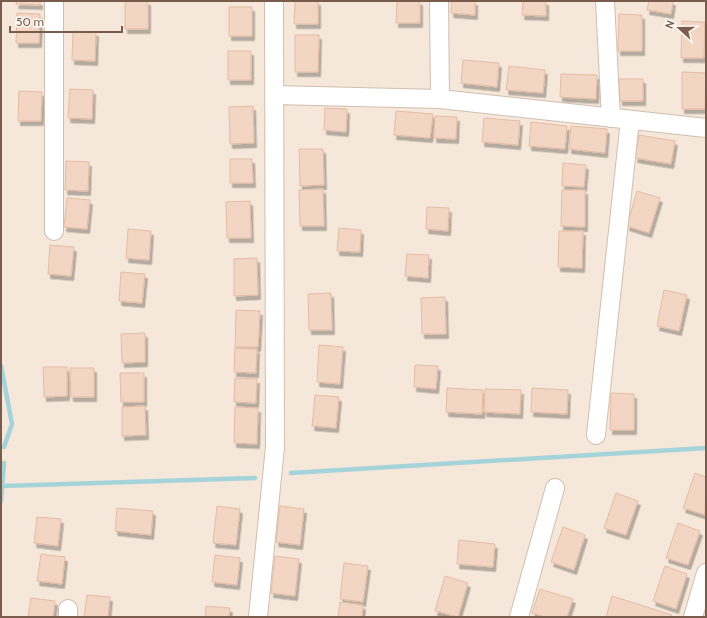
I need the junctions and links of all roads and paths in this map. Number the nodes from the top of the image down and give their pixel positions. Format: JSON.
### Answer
{"nodes":[{"id":1,"x":54,"y":1,"type":"edge"},
{"id":2,"x":274,"y":1,"type":"edge"},
{"id":3,"x":439,"y":1,"type":"edge"},
{"id":4,"x":605,"y":1,"type":"edge"},
{"id":5,"x":274,"y":95,"type":"junction"},
{"id":6,"x":440,"y":99,"type":"junction"},
{"id":7,"x":611,"y":118,"type":"junction"},
{"id":8,"x":630,"y":120,"type":"junction"},
{"id":9,"x":706,"y":128,"type":"edge"},
{"id":10,"x":54,"y":231,"type":"dead end"},
{"id":11,"x":596,"y":435,"type":"dead end"},
{"id":12,"x":555,"y":488,"type":"dead end"},
{"id":13,"x":706,"y":573,"type":"edge"},
{"id":14,"x":258,"y":617,"type":"edge"},
{"id":15,"x":519,"y":617,"type":"edge"},
{"id":16,"x":693,"y":617,"type":"edge"}],
"edges":[{"from":1,"to":10,"type":"street"},
{"from":2,"to":5,"type":"street"},
{"from":3,"to":6,"type":"street"},
{"from":4,"to":7,"type":"street"},
{"from":5,"to":6,"type":"street"},
{"from":5,"to":14,"type":"street"},
{"from":6,"to":7,"type":"street"},
{"from":7,"to":8,"type":"street"},
{"from":8,"to":9,"type":"street"},
{"from":8,"to":11,"type":"street"},
{"from":12,"to":15,"type":"street"},
{"from":13,"to":16,"type":"street"}]}
